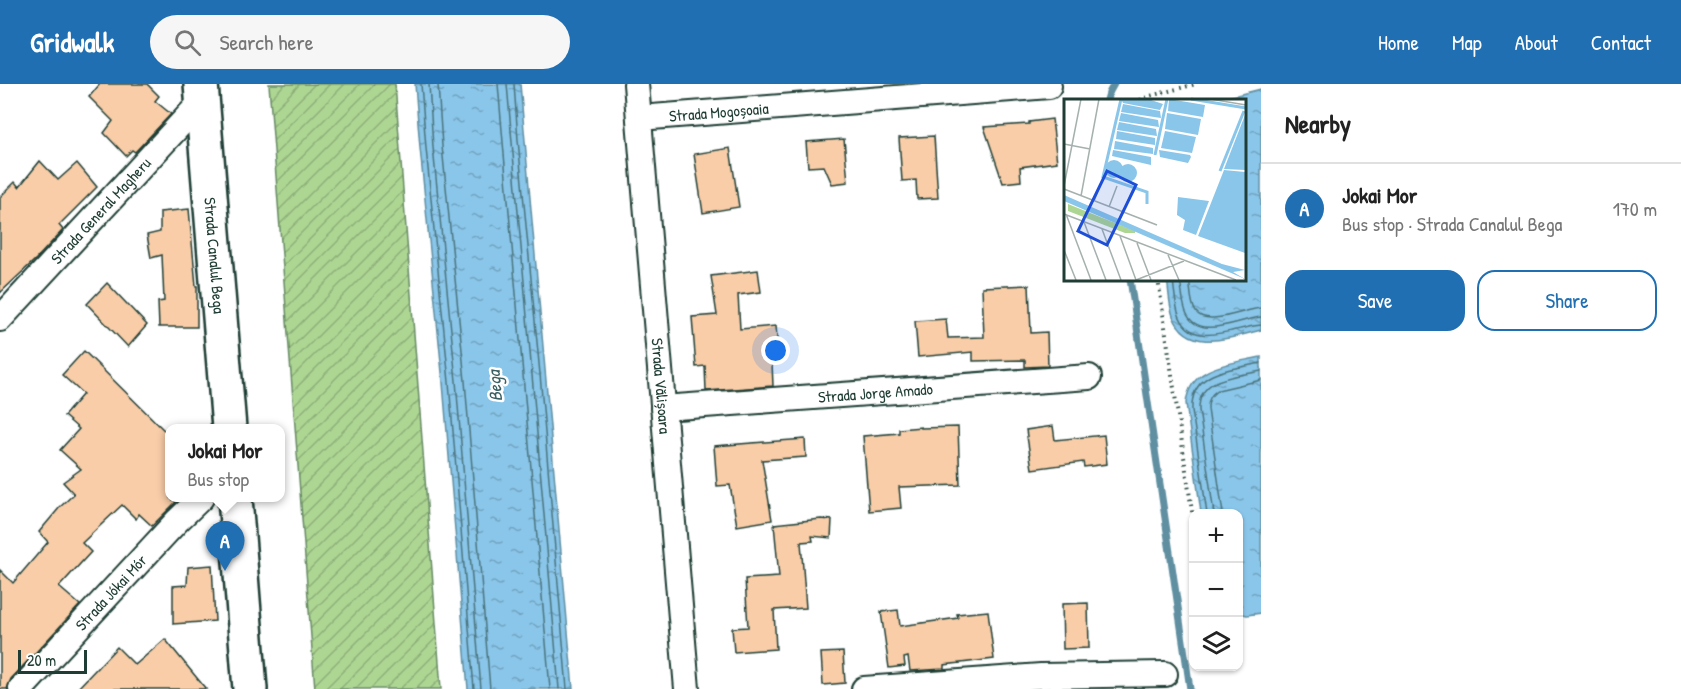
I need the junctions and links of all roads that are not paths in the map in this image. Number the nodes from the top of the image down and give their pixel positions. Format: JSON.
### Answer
{"nodes":[{"id":1,"x":636,"y":84,"type":"edge"},
{"id":2,"x":1049,"y":86,"type":"dead end"},
{"id":3,"x":201,"y":93,"type":"edge"},
{"id":4,"x":639,"y":118,"type":"junction"},
{"id":5,"x":0,"y":320,"type":"edge"},
{"id":6,"x":1089,"y":376,"type":"dead end"},
{"id":7,"x":663,"y":408,"type":"junction"},
{"id":8,"x":229,"y":424,"type":"edge"},
{"id":9,"x":197,"y":502,"type":"edge"},
{"id":10,"x":235,"y":502,"type":"edge"},
{"id":11,"x":1165,"y":674,"type":"dead end"},
{"id":12,"x":21,"y":689,"type":"edge"},
{"id":13,"x":250,"y":689,"type":"edge"},
{"id":14,"x":687,"y":689,"type":"edge"},
{"id":15,"x":864,"y":689,"type":"edge"}],
"edges":[{"from":1,"to":4,"type":"street","name":"Strada Vălișoara"},
{"from":2,"to":4,"type":"street","name":"Strada Mogoșoaia"},
{"from":3,"to":5,"type":"street","name":"Strada General Magheru"},
{"from":3,"to":8,"type":"street","name":"Strada Canalul Bega"},
{"from":4,"to":7,"type":"street","name":"Strada Vălișoara"},
{"from":6,"to":7,"type":"street","name":"Strada Jorge Amado"},
{"from":7,"to":14,"type":"street","name":"Strada Vălișoara"},
{"from":9,"to":12,"type":"street","name":"Strada Jókai Mór"},
{"from":10,"to":13,"type":"street"},
{"from":11,"to":15,"type":"street"}]}
